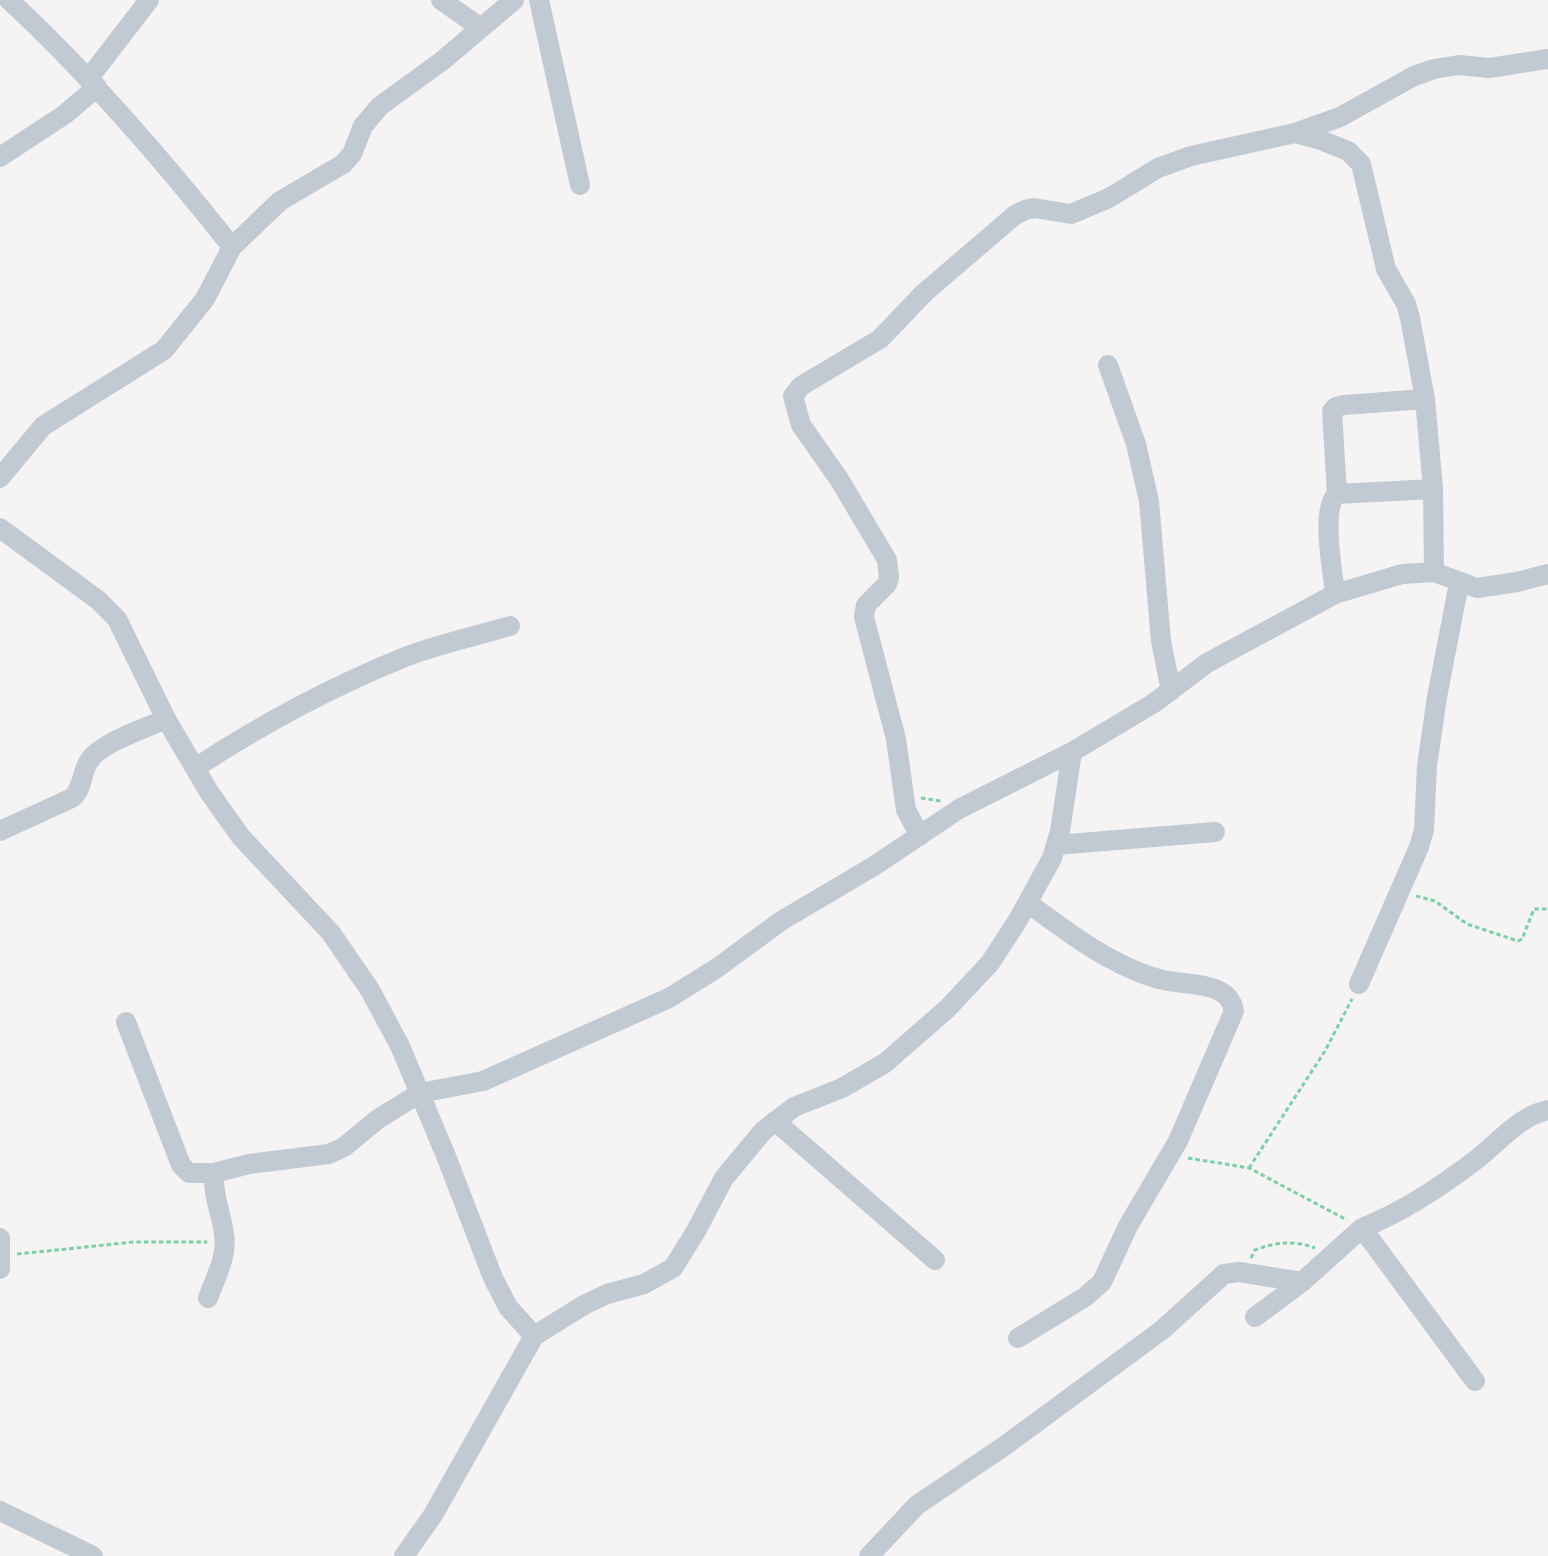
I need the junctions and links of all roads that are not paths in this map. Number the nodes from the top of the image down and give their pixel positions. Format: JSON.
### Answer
{"nodes":[{"id":1,"x":9,"y":0,"type":"edge"},
{"id":2,"x":150,"y":0,"type":"edge"},
{"id":3,"x":441,"y":0,"type":"edge"},
{"id":4,"x":514,"y":0,"type":"edge"},
{"id":5,"x":539,"y":0,"type":"edge"},
{"id":6,"x":482,"y":28,"type":"junction"},
{"id":7,"x":1548,"y":59,"type":"edge"},
{"id":8,"x":93,"y":82,"type":"junction"},
{"id":9,"x":1295,"y":133,"type":"junction"},
{"id":10,"x":0,"y":157,"type":"edge"},
{"id":11,"x":580,"y":185,"type":"dead end"},
{"id":12,"x":232,"y":247,"type":"junction"},
{"id":13,"x":1108,"y":365,"type":"dead end"},
{"id":14,"x":1425,"y":399,"type":"junction"},
{"id":15,"x":0,"y":478,"type":"edge"},
{"id":16,"x":1433,"y":489,"type":"junction"},
{"id":17,"x":1337,"y":494,"type":"junction"},
{"id":18,"x":0,"y":528,"type":"edge"},
{"id":19,"x":1434,"y":572,"type":"junction"},
{"id":20,"x":1548,"y":574,"type":"edge"},
{"id":21,"x":1459,"y":583,"type":"junction"},
{"id":22,"x":1335,"y":594,"type":"junction"},
{"id":23,"x":510,"y":626,"type":"dead end"},
{"id":24,"x":1171,"y":691,"type":"junction"},
{"id":25,"x":166,"y":718,"type":"junction"},
{"id":26,"x":1072,"y":752,"type":"junction"},
{"id":27,"x":195,"y":768,"type":"junction"},
{"id":28,"x":0,"y":831,"type":"edge"},
{"id":29,"x":1215,"y":832,"type":"dead end"},
{"id":30,"x":920,"y":836,"type":"junction"},
{"id":31,"x":1056,"y":845,"type":"junction"},
{"id":32,"x":1028,"y":903,"type":"junction"},
{"id":33,"x":1359,"y":984,"type":"road end"},
{"id":34,"x":126,"y":1022,"type":"dead end"},
{"id":35,"x":420,"y":1093,"type":"junction"},
{"id":36,"x":1548,"y":1110,"type":"edge"},
{"id":37,"x":776,"y":1121,"type":"junction"},
{"id":38,"x":214,"y":1173,"type":"junction"},
{"id":39,"x":1362,"y":1228,"type":"junction"},
{"id":40,"x":935,"y":1260,"type":"dead end"},
{"id":41,"x":1302,"y":1282,"type":"junction"},
{"id":42,"x":208,"y":1298,"type":"dead end"},
{"id":43,"x":1255,"y":1317,"type":"dead end"},
{"id":44,"x":534,"y":1336,"type":"junction"},
{"id":45,"x":1018,"y":1338,"type":"dead end"},
{"id":46,"x":1475,"y":1381,"type":"dead end"},
{"id":47,"x":0,"y":1511,"type":"edge"},
{"id":48,"x":93,"y":1556,"type":"edge"},
{"id":49,"x":404,"y":1556,"type":"edge"},
{"id":50,"x":869,"y":1556,"type":"edge"}],
"edges":[{"from":1,"to":8,"type":"street"},
{"from":2,"to":8,"type":"street"},
{"from":3,"to":6,"type":"street"},
{"from":4,"to":6,"type":"street"},
{"from":5,"to":11,"type":"street"},
{"from":6,"to":12,"type":"street"},
{"from":7,"to":9,"type":"street"},
{"from":8,"to":10,"type":"street"},
{"from":8,"to":12,"type":"street"},
{"from":9,"to":14,"type":"street"},
{"from":9,"to":30,"type":"street"},
{"from":12,"to":15,"type":"street"},
{"from":13,"to":24,"type":"street"},
{"from":14,"to":16,"type":"street"},
{"from":14,"to":17,"type":"street"},
{"from":16,"to":17,"type":"street"},
{"from":16,"to":19,"type":"street"},
{"from":17,"to":22,"type":"street"},
{"from":18,"to":25,"type":"street"},
{"from":19,"to":21,"type":"street"},
{"from":19,"to":22,"type":"street"},
{"from":20,"to":21,"type":"street"},
{"from":21,"to":33,"type":"street"},
{"from":22,"to":24,"type":"street"},
{"from":23,"to":27,"type":"street"},
{"from":24,"to":26,"type":"street"},
{"from":25,"to":27,"type":"street"},
{"from":25,"to":28,"type":"street"},
{"from":26,"to":30,"type":"street"},
{"from":26,"to":31,"type":"street"},
{"from":27,"to":35,"type":"street"},
{"from":29,"to":31,"type":"street"},
{"from":30,"to":35,"type":"street"},
{"from":31,"to":32,"type":"street"},
{"from":32,"to":37,"type":"street"},
{"from":32,"to":45,"type":"street"},
{"from":34,"to":38,"type":"street"},
{"from":35,"to":38,"type":"street"},
{"from":35,"to":44,"type":"street"},
{"from":36,"to":39,"type":"street"},
{"from":37,"to":40,"type":"street"},
{"from":37,"to":44,"type":"street"},
{"from":38,"to":42,"type":"street"},
{"from":39,"to":41,"type":"street"},
{"from":39,"to":46,"type":"street"},
{"from":41,"to":43,"type":"street"},
{"from":41,"to":50,"type":"street"},
{"from":44,"to":49,"type":"street"},
{"from":47,"to":48,"type":"street"}]}
